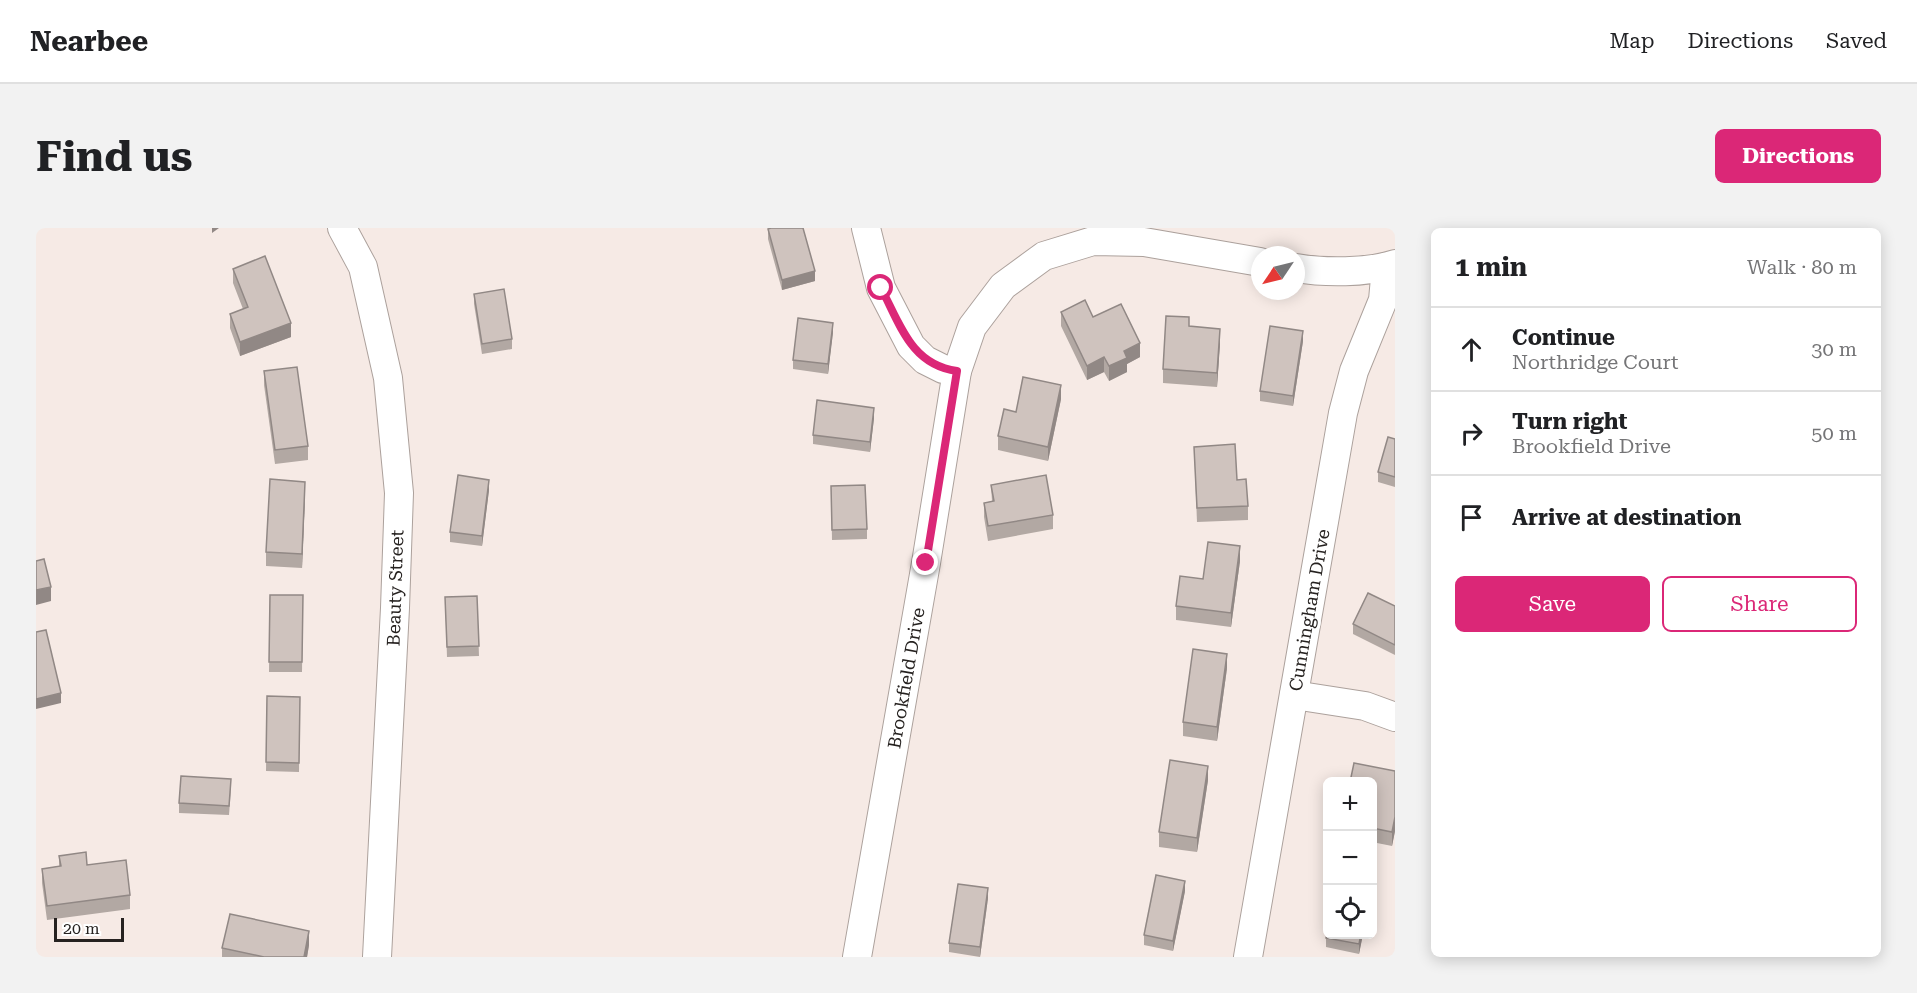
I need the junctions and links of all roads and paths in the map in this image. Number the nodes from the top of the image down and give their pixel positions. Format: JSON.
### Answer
{"nodes":[{"id":1,"x":342,"y":228,"type":"edge"},
{"id":2,"x":866,"y":228,"type":"edge"},
{"id":3,"x":1251,"y":260,"type":"edge"},
{"id":4,"x":1390,"y":266,"type":"edge"},
{"id":5,"x":1305,"y":269,"type":"edge"},
{"id":6,"x":957,"y":371,"type":"junction"},
{"id":7,"x":1293,"y":695,"type":"junction"},
{"id":8,"x":1395,"y":717,"type":"edge"},
{"id":9,"x":377,"y":957,"type":"edge"},
{"id":10,"x":857,"y":957,"type":"edge"},
{"id":11,"x":1248,"y":957,"type":"edge"}],
"edges":[{"from":1,"to":9,"type":"street","name":"Beauty Street"},
{"from":2,"to":6,"type":"street"},
{"from":3,"to":6,"type":"street","name":"Brookfield Drive"},
{"from":4,"to":5,"type":"street"},
{"from":4,"to":7,"type":"street","name":"Cunningham Drive"},
{"from":6,"to":10,"type":"street","name":"Brookfield Drive"},
{"from":7,"to":8,"type":"street"},
{"from":7,"to":11,"type":"street","name":"Cunningham Drive"}]}
